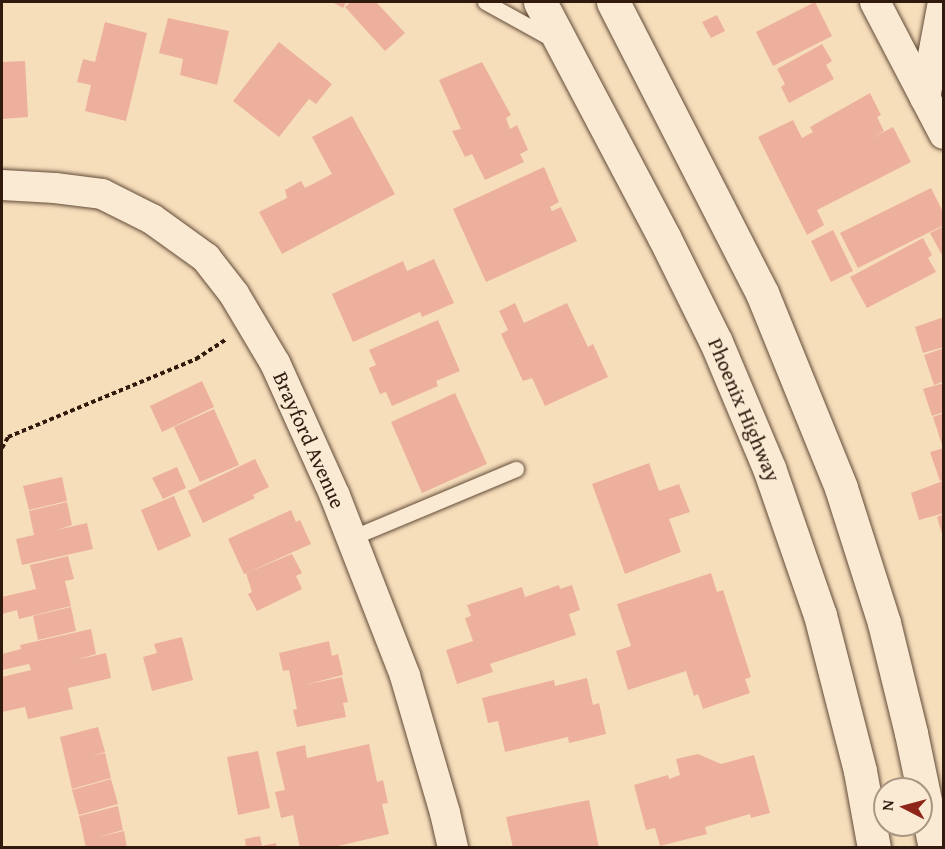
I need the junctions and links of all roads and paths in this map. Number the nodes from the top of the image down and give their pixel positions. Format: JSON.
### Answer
{"nodes":[{"id":1,"x":485,"y":2,"type":"edge"},
{"id":2,"x":540,"y":2,"type":"edge"},
{"id":3,"x":613,"y":2,"type":"edge"},
{"id":4,"x":875,"y":2,"type":"edge"},
{"id":5,"x":944,"y":2,"type":"edge"},
{"id":6,"x":562,"y":44,"type":"junction"},
{"id":7,"x":925,"y":98,"type":"junction"},
{"id":8,"x":944,"y":134,"type":"edge"},
{"id":9,"x":2,"y":185,"type":"edge"},
{"id":10,"x":252,"y":323,"type":"junction"},
{"id":11,"x":2,"y":448,"type":"edge"},
{"id":12,"x":516,"y":469,"type":"dead end"},
{"id":13,"x":351,"y":538,"type":"junction"},
{"id":14,"x":453,"y":848,"type":"edge"},
{"id":15,"x":874,"y":848,"type":"edge"},
{"id":16,"x":935,"y":848,"type":"edge"}],
"edges":[{"from":1,"to":6,"type":"lane"},
{"from":2,"to":6,"type":"main road","name":"Phoenix Highway"},
{"from":3,"to":16,"type":"main road"},
{"from":4,"to":7,"type":"street"},
{"from":5,"to":7,"type":"street"},
{"from":6,"to":15,"type":"main road","name":"Phoenix Highway"},
{"from":7,"to":8,"type":"street"},
{"from":9,"to":10,"type":"street","name":"Brayford Avenue"},
{"from":10,"to":11,"type":"path"},
{"from":10,"to":13,"type":"street","name":"Brayford Avenue"},
{"from":12,"to":13,"type":"lane"},
{"from":13,"to":14,"type":"street","name":"Brayford Avenue"}]}
